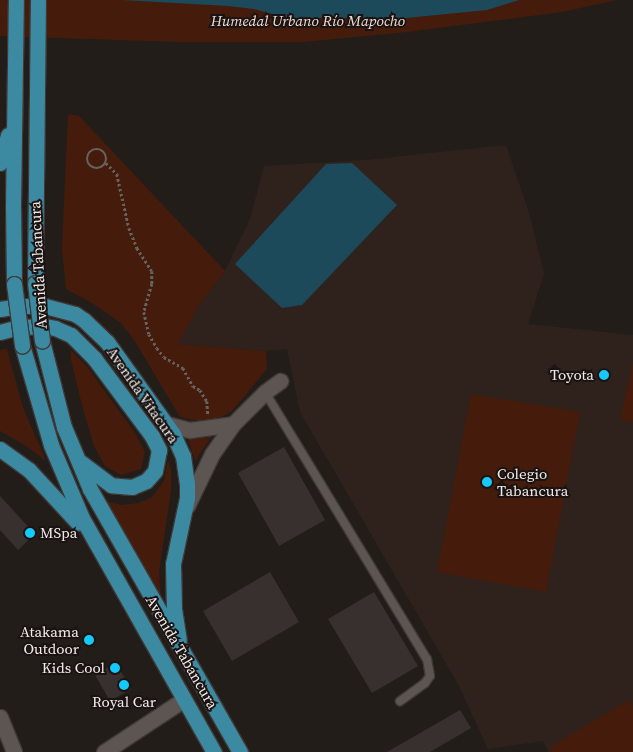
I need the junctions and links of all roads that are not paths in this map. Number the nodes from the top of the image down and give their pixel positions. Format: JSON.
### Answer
{"nodes":[{"id":1,"x":16,"y":0,"type":"edge"},
{"id":2,"x":38,"y":0,"type":"edge"},
{"id":3,"x":14,"y":114,"type":"junction"},
{"id":4,"x":0,"y":163,"type":"edge"},
{"id":5,"x":0,"y":309,"type":"edge"},
{"id":6,"x":0,"y":332,"type":"edge"},
{"id":7,"x":280,"y":381,"type":"dead end"},
{"id":8,"x":265,"y":392,"type":"junction"},
{"id":9,"x":167,"y":424,"type":"junction"},
{"id":10,"x":233,"y":424,"type":"junction"},
{"id":11,"x":0,"y":449,"type":"edge"},
{"id":12,"x":75,"y":455,"type":"junction"},
{"id":13,"x":184,"y":512,"type":"junction"},
{"id":14,"x":101,"y":554,"type":"junction"},
{"id":15,"x":182,"y":653,"type":"junction"},
{"id":16,"x":183,"y":700,"type":"junction"},
{"id":17,"x":400,"y":701,"type":"dead end"},
{"id":18,"x":0,"y":717,"type":"edge"},
{"id":19,"x":14,"y":752,"type":"edge"},
{"id":20,"x":104,"y":752,"type":"edge"},
{"id":21,"x":214,"y":752,"type":"edge"},
{"id":22,"x":240,"y":752,"type":"edge"}],
"edges":[{"from":1,"to":3,"type":"main road","name":"Avenida Tabancura"},
{"from":2,"to":12,"type":"main road","name":"Avenida Tabancura","bridge":true},
{"from":3,"to":4,"type":"main road"},
{"from":3,"to":14,"type":"main road","name":"Avenida Tabancura","bridge":true},
{"from":5,"to":9,"type":"main road","name":"Avenida Vitacura"},
{"from":6,"to":12,"type":"main road"},
{"from":7,"to":8,"type":"street"},
{"from":8,"to":10,"type":"street"},
{"from":8,"to":17,"type":"lane"},
{"from":9,"to":10,"type":"street"},
{"from":9,"to":13,"type":"main road","name":"Avenida Vitacura"},
{"from":10,"to":13,"type":"street"},
{"from":11,"to":14,"type":"main road"},
{"from":12,"to":15,"type":"main road","name":"Avenida Tabancura"},
{"from":13,"to":15,"type":"main road","name":"Avenida Vitacura"},
{"from":14,"to":16,"type":"main road","name":"Avenida Tabancura"},
{"from":15,"to":22,"type":"main road","name":"Avenida Tabancura"},
{"from":16,"to":20,"type":"street"},
{"from":16,"to":21,"type":"main road","name":"Avenida Tabancura"},
{"from":18,"to":19,"type":"street"}]}
